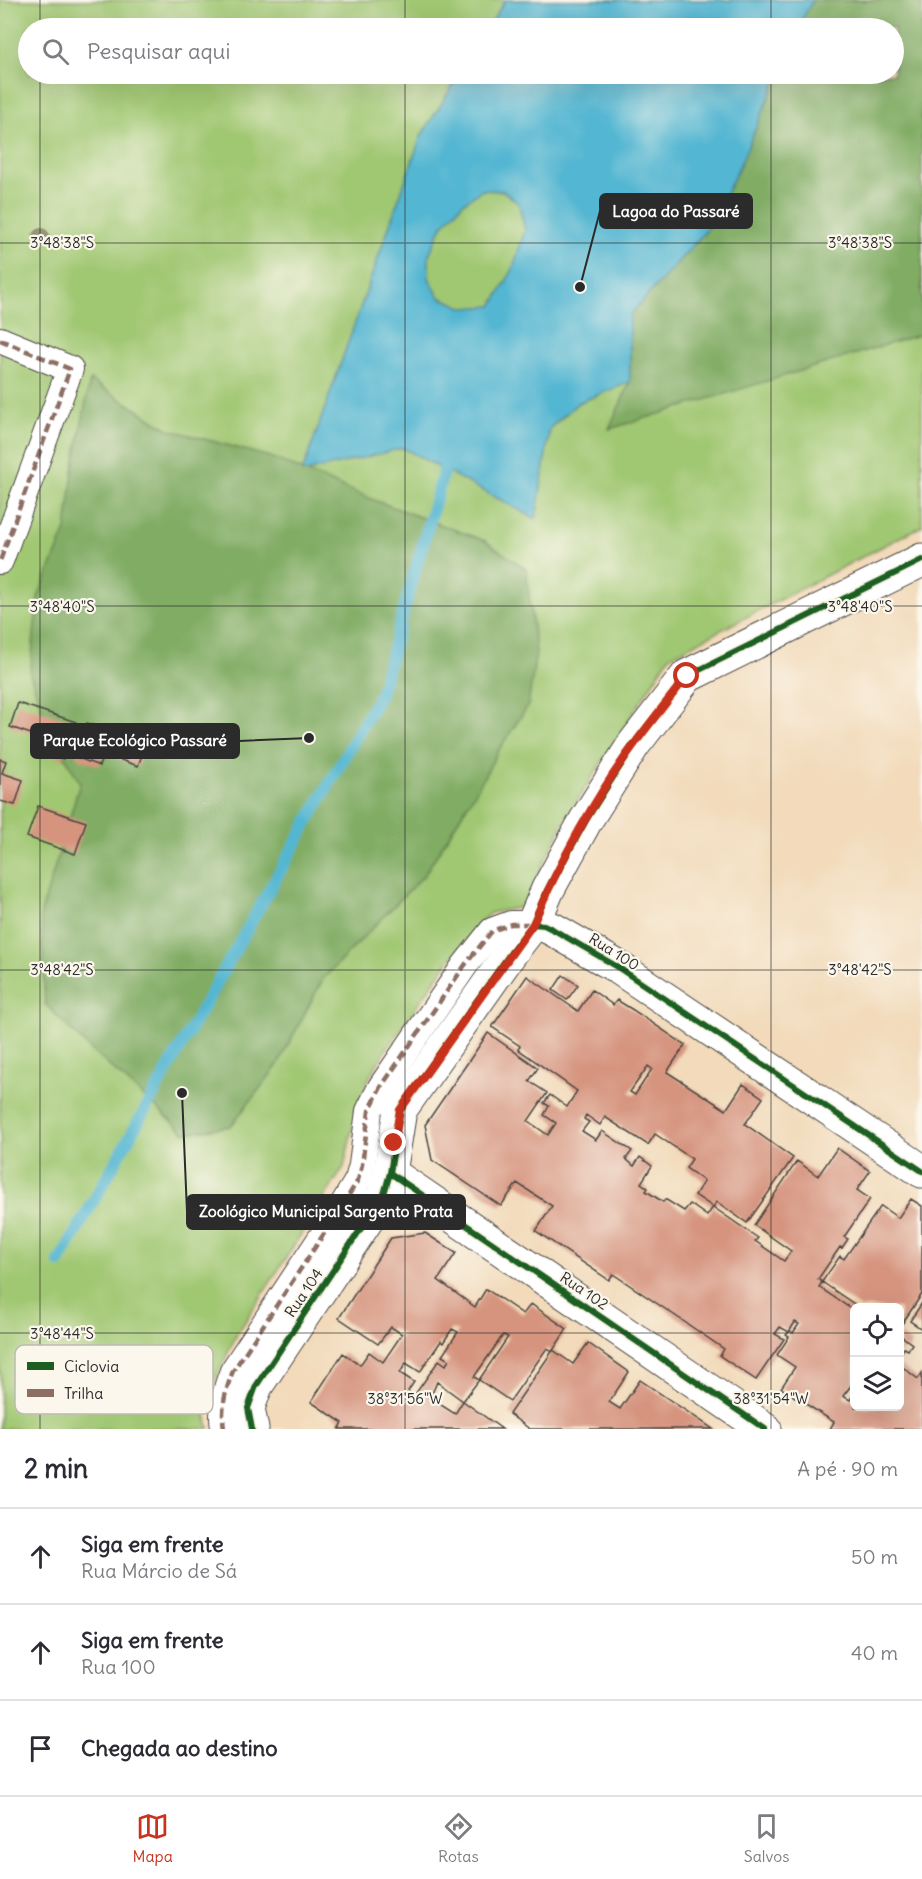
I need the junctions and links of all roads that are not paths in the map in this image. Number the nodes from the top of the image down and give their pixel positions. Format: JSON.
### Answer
{"nodes":[{"id":1,"x":0,"y":340,"type":"edge"},
{"id":2,"x":922,"y":560,"type":"edge"},
{"id":3,"x":0,"y":561,"type":"edge"},
{"id":4,"x":533,"y":924,"type":"junction"},
{"id":5,"x":922,"y":1172,"type":"edge"},
{"id":6,"x":390,"y":1173,"type":"junction"},
{"id":7,"x":224,"y":1429,"type":"edge"},
{"id":8,"x":252,"y":1429,"type":"edge"},
{"id":9,"x":765,"y":1429,"type":"edge"}],
"edges":[{"from":1,"to":3,"type":"street"},
{"from":2,"to":4,"type":"street"},
{"from":4,"to":5,"type":"street","name":"Rua 100"},
{"from":4,"to":6,"type":"street"},
{"from":4,"to":7,"type":"street"},
{"from":6,"to":8,"type":"street","name":"Rua 104"},
{"from":6,"to":9,"type":"street","name":"Rua 102"}]}
